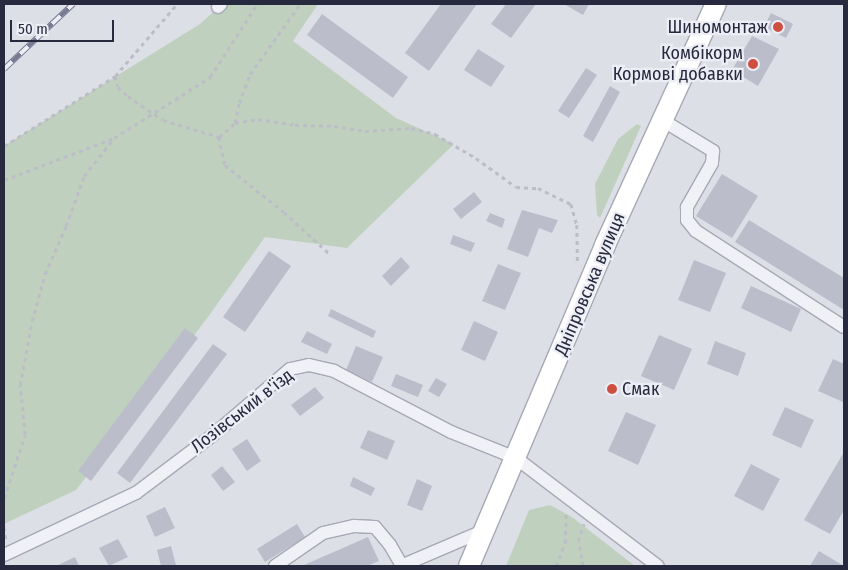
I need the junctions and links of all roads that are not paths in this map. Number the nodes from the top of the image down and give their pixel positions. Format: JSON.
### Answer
{"nodes":[{"id":1,"x":716,"y":4,"type":"edge"},
{"id":2,"x":662,"y":120,"type":"junction"},
{"id":3,"x":844,"y":327,"type":"edge"},
{"id":4,"x":516,"y":458,"type":"junction"},
{"id":5,"x":485,"y":530,"type":"junction"},
{"id":6,"x":4,"y":556,"type":"edge"},
{"id":7,"x":275,"y":566,"type":"edge"},
{"id":8,"x":402,"y":566,"type":"edge"},
{"id":9,"x":470,"y":566,"type":"edge"},
{"id":10,"x":658,"y":566,"type":"edge"}],
"edges":[{"from":1,"to":2,"type":"highway","name":"Дніпровська вулиця"},
{"from":2,"to":3,"type":"street"},
{"from":2,"to":4,"type":"highway","name":"Дніпровська вулиця"},
{"from":4,"to":5,"type":"highway","name":"Дніпровська вулиця"},
{"from":4,"to":6,"type":"street","name":"Лозівський в'їзд"},
{"from":4,"to":10,"type":"street","name":"Лозівський в'їзд"},
{"from":5,"to":8,"type":"street"},
{"from":5,"to":9,"type":"highway","name":"Дніпровська вулиця"},
{"from":7,"to":8,"type":"street"}]}
